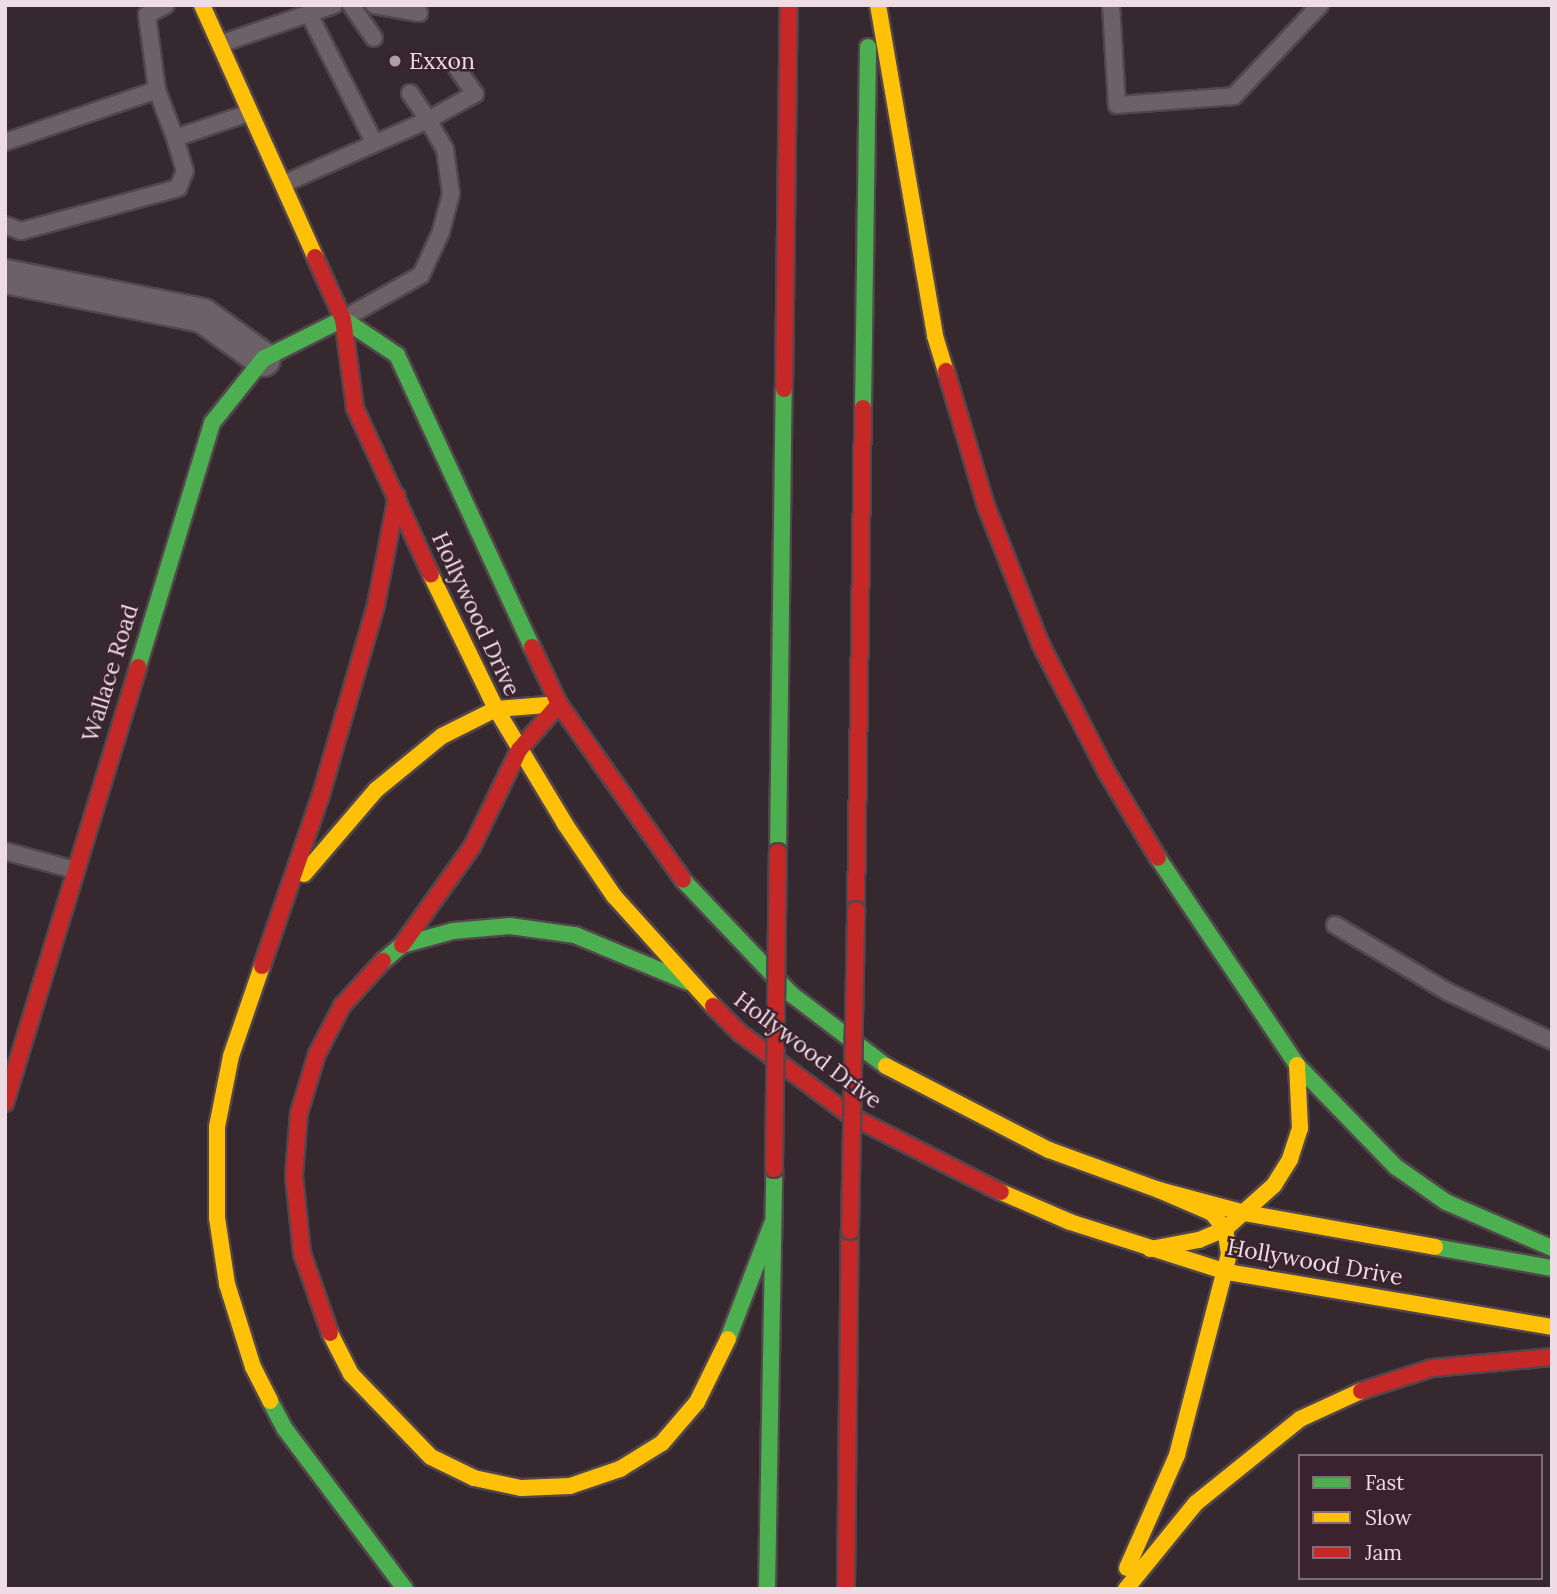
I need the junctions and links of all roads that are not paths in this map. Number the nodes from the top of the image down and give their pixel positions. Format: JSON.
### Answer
{"nodes":[{"id":1,"x":166,"y":5,"type":"edge"},
{"id":2,"x":202,"y":5,"type":"edge"},
{"id":3,"x":334,"y":5,"type":"edge"},
{"id":4,"x":351,"y":5,"type":"edge"},
{"id":5,"x":374,"y":5,"type":"edge"},
{"id":6,"x":789,"y":5,"type":"edge"},
{"id":7,"x":868,"y":5,"type":"edge"},
{"id":8,"x":878,"y":5,"type":"edge"},
{"id":9,"x":1111,"y":5,"type":"edge"},
{"id":10,"x":1320,"y":5,"type":"edge"},
{"id":11,"x":145,"y":10,"type":"edge"},
{"id":12,"x":419,"y":13,"type":"dead end"},
{"id":13,"x":309,"y":14,"type":"junction"},
{"id":14,"x":374,"y":38,"type":"dead end"},
{"id":15,"x":220,"y":44,"type":"junction"},
{"id":16,"x":457,"y":68,"type":"dead end"},
{"id":17,"x":157,"y":90,"type":"junction"},
{"id":18,"x":410,"y":93,"type":"dead end"},
{"id":19,"x":249,"y":113,"type":"junction"},
{"id":20,"x":428,"y":120,"type":"junction"},
{"id":21,"x":175,"y":138,"type":"junction"},
{"id":22,"x":5,"y":142,"type":"edge"},
{"id":23,"x":374,"y":142,"type":"junction"},
{"id":24,"x":282,"y":185,"type":"junction"},
{"id":25,"x":5,"y":225,"type":"edge"},
{"id":26,"x":5,"y":276,"type":"edge"},
{"id":27,"x":343,"y":319,"type":"junction"},
{"id":28,"x":263,"y":359,"type":"junction"},
{"id":29,"x":397,"y":496,"type":"junction"},
{"id":30,"x":559,"y":704,"type":"junction"},
{"id":31,"x":496,"y":709,"type":"junction"},
{"id":32,"x":519,"y":750,"type":"junction"},
{"id":33,"x":5,"y":851,"type":"edge"},
{"id":34,"x":75,"y":870,"type":"junction"},
{"id":35,"x":288,"y":896,"type":"junction"},
{"id":36,"x":1335,"y":925,"type":"dead end"},
{"id":37,"x":402,"y":945,"type":"junction"},
{"id":38,"x":688,"y":982,"type":"junction"},
{"id":39,"x":1552,"y":1041,"type":"edge"},
{"id":40,"x":1297,"y":1065,"type":"junction"},
{"id":41,"x":5,"y":1102,"type":"edge"},
{"id":42,"x":1159,"y":1190,"type":"junction"},
{"id":43,"x":1245,"y":1213,"type":"junction"},
{"id":44,"x":772,"y":1224,"type":"junction"},
{"id":45,"x":1225,"y":1229,"type":"junction"},
{"id":46,"x":1150,"y":1248,"type":"junction"},
{"id":47,"x":1552,"y":1248,"type":"edge"},
{"id":48,"x":1552,"y":1268,"type":"edge"},
{"id":49,"x":1227,"y":1272,"type":"junction"},
{"id":50,"x":1552,"y":1326,"type":"edge"},
{"id":51,"x":1552,"y":1357,"type":"edge"},
{"id":52,"x":405,"y":1589,"type":"edge"},
{"id":53,"x":767,"y":1589,"type":"edge"},
{"id":54,"x":846,"y":1589,"type":"edge"},
{"id":55,"x":1118,"y":1589,"type":"edge"},
{"id":56,"x":1126,"y":1589,"type":"edge"}],
"edges":[{"from":1,"to":11,"type":"lane"},
{"from":2,"to":15,"type":"main road","name":"Hollywood Drive"},
{"from":3,"to":13,"type":"lane"},
{"from":4,"to":14,"type":"lane"},
{"from":5,"to":12,"type":"lane"},
{"from":6,"to":44,"type":"main road","bridge":true},
{"from":7,"to":54,"type":"main road","bridge":true},
{"from":8,"to":40,"type":"main road"},
{"from":9,"to":10,"type":"lane"},
{"from":11,"to":17,"type":"lane"},
{"from":13,"to":15,"type":"lane"},
{"from":13,"to":23,"type":"lane"},
{"from":15,"to":19,"type":"main road","name":"Hollywood Drive"},
{"from":16,"to":20,"type":"lane"},
{"from":17,"to":21,"type":"lane"},
{"from":17,"to":22,"type":"lane"},
{"from":18,"to":20,"type":"lane"},
{"from":19,"to":21,"type":"lane"},
{"from":19,"to":24,"type":"main road","name":"Hollywood Drive"},
{"from":20,"to":23,"type":"lane"},
{"from":20,"to":27,"type":"lane"},
{"from":21,"to":25,"type":"lane"},
{"from":23,"to":24,"type":"lane"},
{"from":24,"to":27,"type":"main road","name":"Hollywood Drive"},
{"from":26,"to":28,"type":"street"},
{"from":27,"to":28,"type":"main road","name":"Wallace Road"},
{"from":27,"to":29,"type":"main road","name":"Hollywood Drive"},
{"from":27,"to":30,"type":"main road","name":"Hollywood Drive"},
{"from":28,"to":34,"type":"main road","name":"Wallace Road"},
{"from":29,"to":31,"type":"main road","name":"Hollywood Drive"},
{"from":29,"to":35,"type":"main road"},
{"from":30,"to":31,"type":"main road"},
{"from":30,"to":32,"type":"main road"},
{"from":30,"to":42,"type":"main road","name":"Hollywood Drive"},
{"from":31,"to":32,"type":"main road","name":"Hollywood Drive"},
{"from":31,"to":35,"type":"main road"},
{"from":32,"to":37,"type":"main road"},
{"from":32,"to":38,"type":"main road","name":"Hollywood Drive"},
{"from":33,"to":34,"type":"lane"},
{"from":34,"to":41,"type":"main road","name":"Wallace Road"},
{"from":35,"to":52,"type":"main road"},
{"from":36,"to":39,"type":"lane"},
{"from":37,"to":38,"type":"main road"},
{"from":37,"to":44,"type":"main road"},
{"from":38,"to":46,"type":"main road","name":"Hollywood Drive"},
{"from":40,"to":43,"type":"main road"},
{"from":40,"to":47,"type":"main road"},
{"from":42,"to":43,"type":"main road","name":"Hollywood Drive"},
{"from":42,"to":45,"type":"main road"},
{"from":43,"to":45,"type":"main road"},
{"from":43,"to":48,"type":"main road","name":"Hollywood Drive"},
{"from":44,"to":53,"type":"main road"},
{"from":45,"to":46,"type":"main road"},
{"from":45,"to":49,"type":"main road"},
{"from":46,"to":49,"type":"main road","name":"Hollywood Drive"},
{"from":49,"to":50,"type":"main road","name":"Hollywood Drive"},
{"from":49,"to":55,"type":"main road"},
{"from":51,"to":56,"type":"main road"}]}
